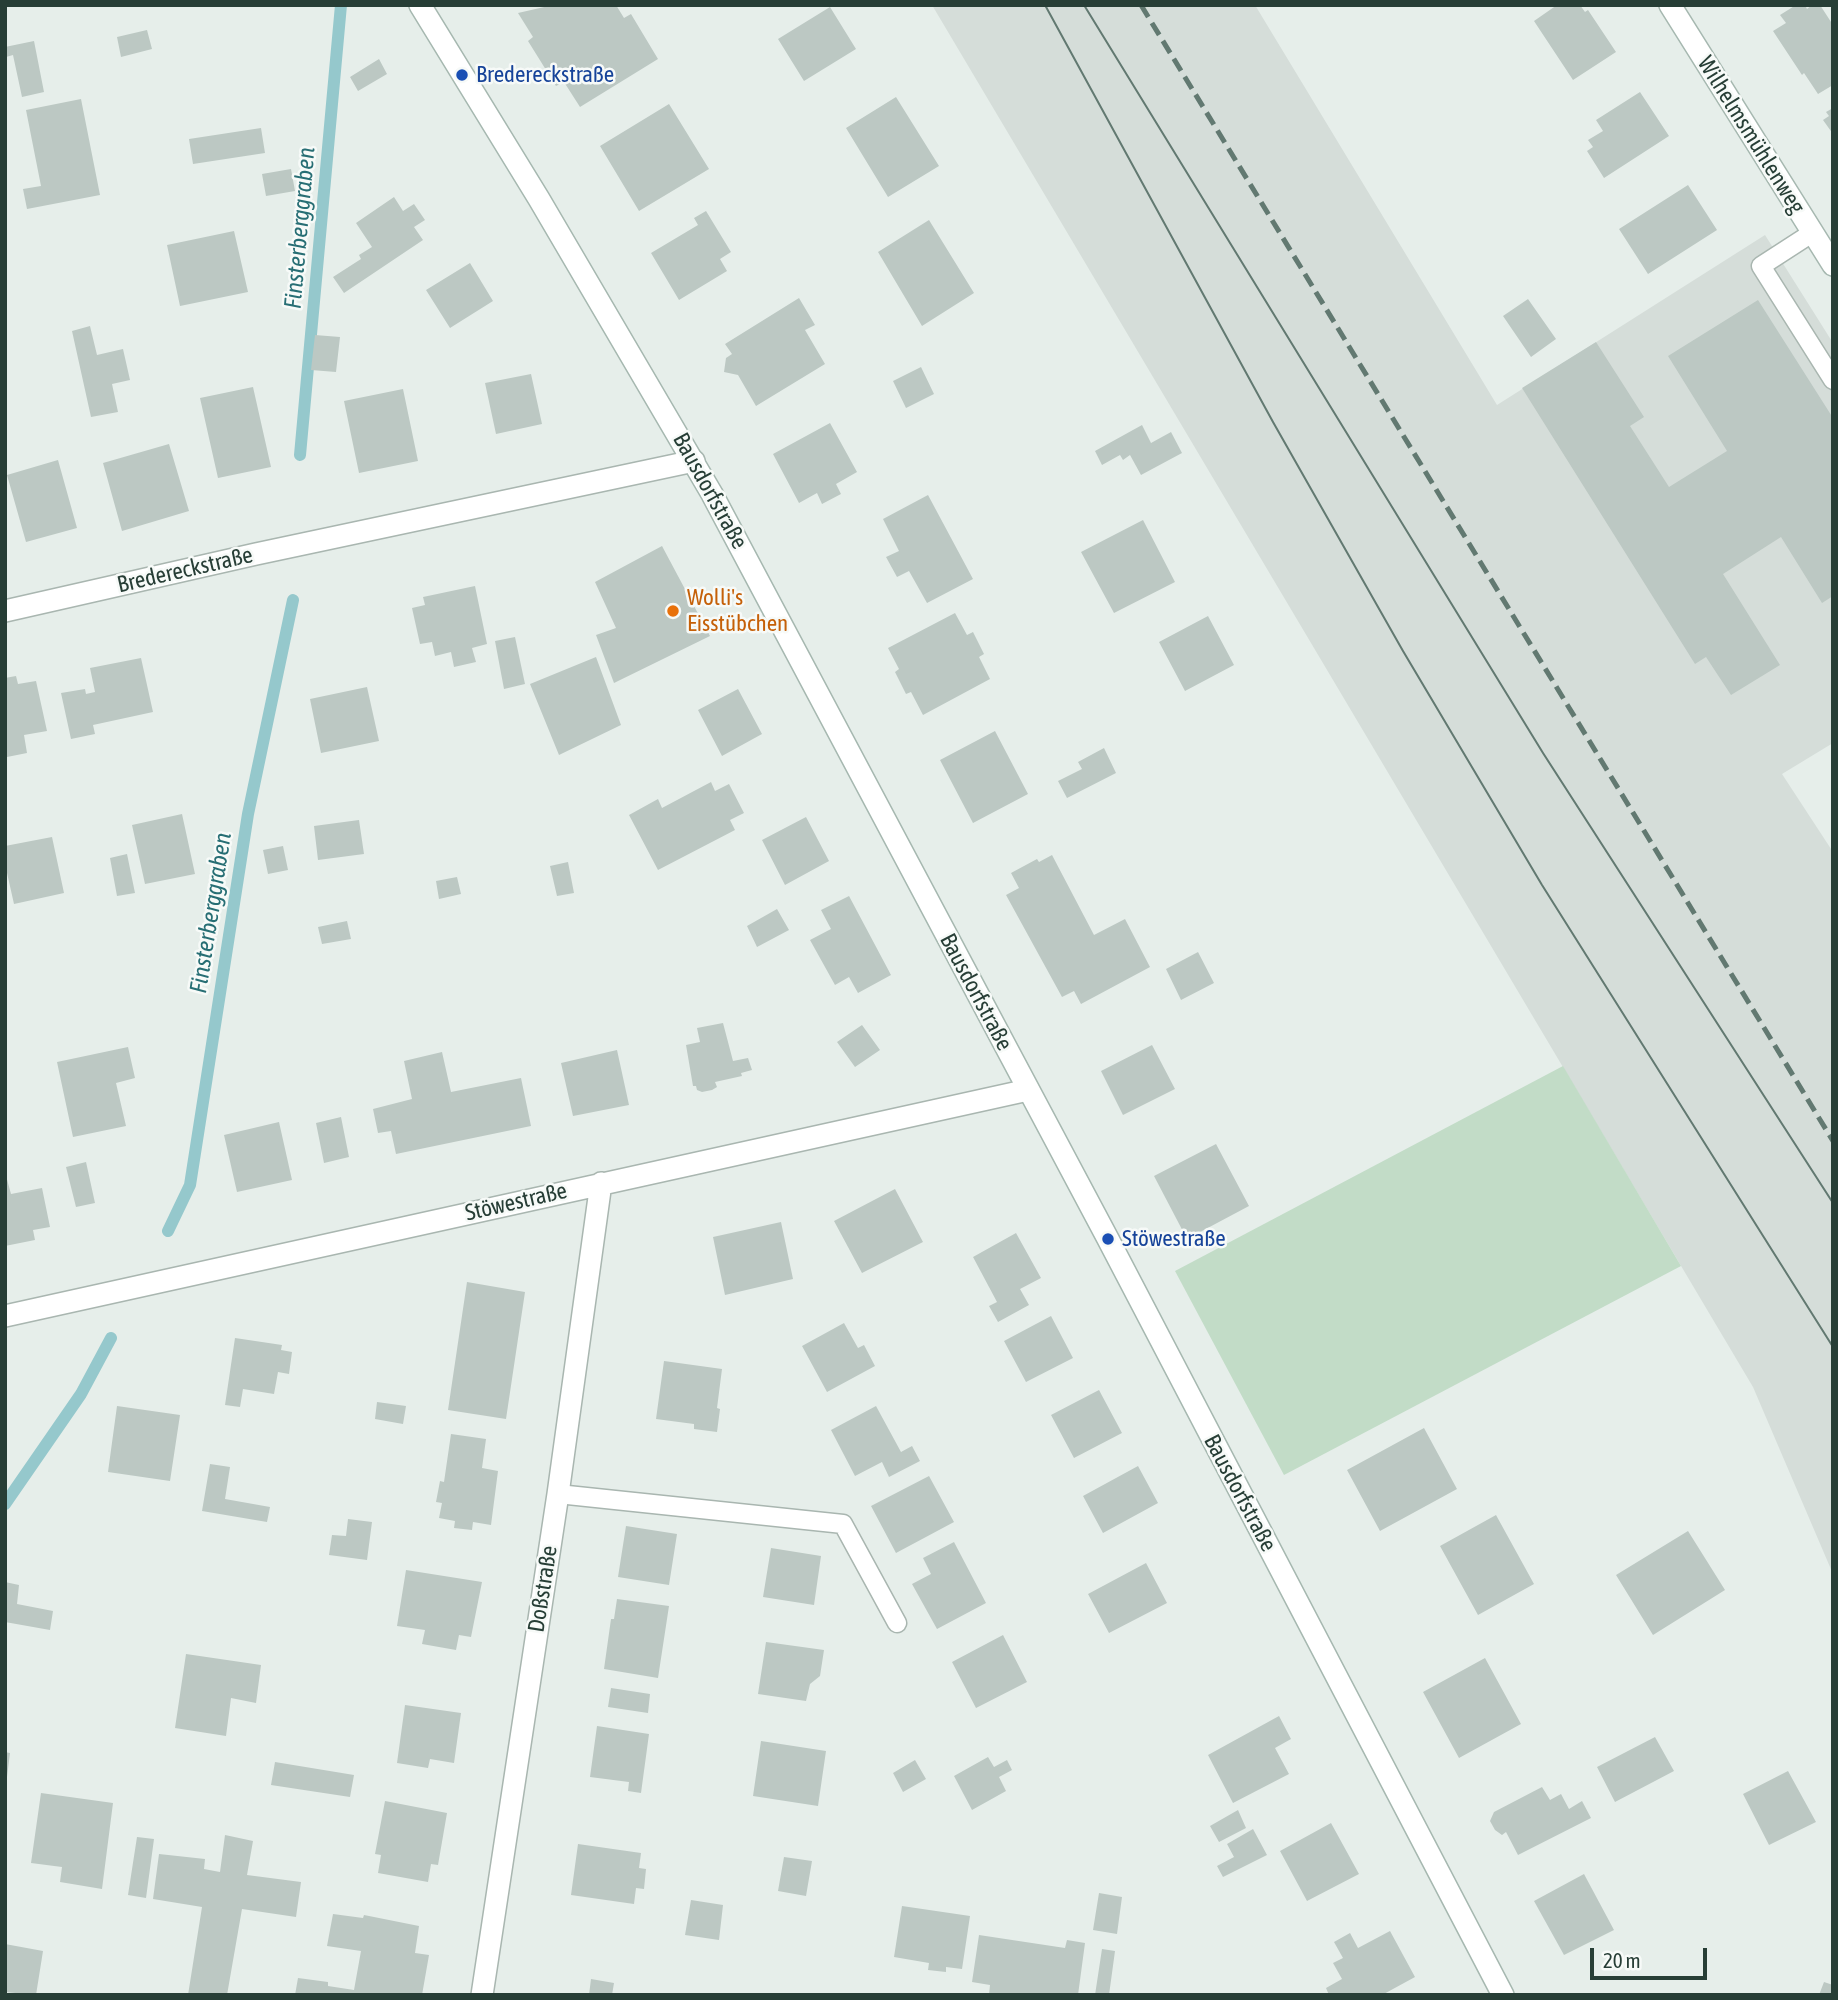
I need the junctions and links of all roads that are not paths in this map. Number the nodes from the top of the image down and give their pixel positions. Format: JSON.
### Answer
{"nodes":[{"id":1,"x":420,"y":5,"type":"edge"},
{"id":2,"x":1670,"y":5,"type":"edge"},
{"id":3,"x":1812,"y":233,"type":"junction"},
{"id":4,"x":1833,"y":265,"type":"edge"},
{"id":5,"x":1833,"y":380,"type":"edge"},
{"id":6,"x":694,"y":461,"type":"junction"},
{"id":7,"x":5,"y":611,"type":"edge"},
{"id":8,"x":1028,"y":1090,"type":"junction"},
{"id":9,"x":601,"y":1183,"type":"junction"},
{"id":10,"x":5,"y":1316,"type":"edge"},
{"id":11,"x":558,"y":1494,"type":"junction"},
{"id":12,"x":897,"y":1623,"type":"dead end"},
{"id":13,"x":482,"y":1995,"type":"edge"},
{"id":14,"x":1503,"y":1995,"type":"edge"}],
"edges":[{"from":1,"to":6,"type":"street","name":"Bausdorfstraße"},
{"from":2,"to":3,"type":"street","name":"Wilhelmsmühlenweg"},
{"from":3,"to":4,"type":"street","name":"Wilhelmsmühlenweg"},
{"from":3,"to":5,"type":"lane"},
{"from":6,"to":7,"type":"street","name":"Bredereckstraße"},
{"from":6,"to":8,"type":"street","name":"Bausdorfstraße"},
{"from":8,"to":9,"type":"street","name":"Stöwestraße"},
{"from":8,"to":14,"type":"street","name":"Bausdorfstraße"},
{"from":9,"to":10,"type":"street","name":"Stöwestraße"},
{"from":9,"to":11,"type":"street","name":"Doßstraße"},
{"from":11,"to":12,"type":"lane"},
{"from":11,"to":13,"type":"street","name":"Doßstraße"}]}
